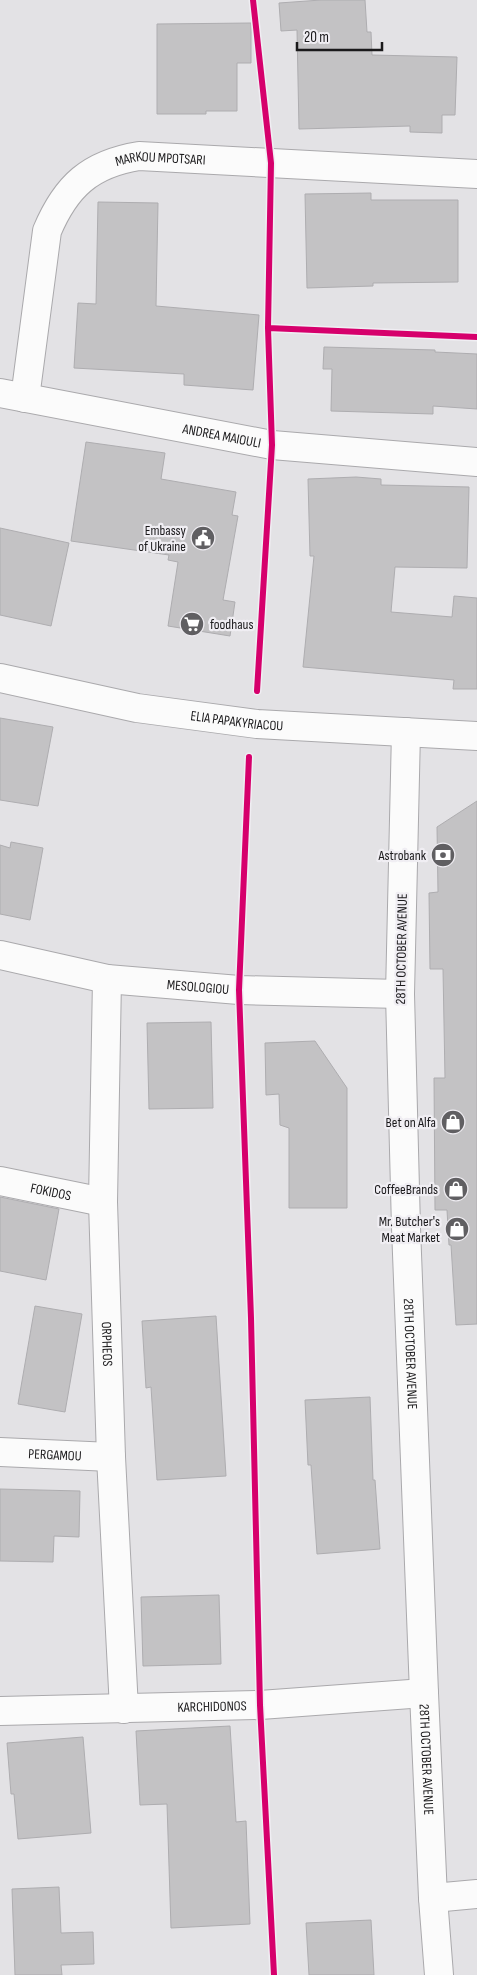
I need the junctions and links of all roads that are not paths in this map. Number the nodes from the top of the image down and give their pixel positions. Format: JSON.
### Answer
{"nodes":[{"id":1,"x":477,"y":174,"type":"edge"},
{"id":2,"x":12,"y":396,"type":"edge"},
{"id":3,"x":477,"y":462,"type":"edge"},
{"id":4,"x":0,"y":678,"type":"edge"},
{"id":5,"x":406,"y":732,"type":"junction"},
{"id":6,"x":477,"y":736,"type":"edge"},
{"id":7,"x":0,"y":956,"type":"edge"},
{"id":8,"x":107,"y":979,"type":"junction"},
{"id":9,"x":400,"y":994,"type":"junction"},
{"id":10,"x":0,"y":1181,"type":"edge"},
{"id":11,"x":103,"y":1202,"type":"junction"},
{"id":12,"x":0,"y":1452,"type":"edge"},
{"id":13,"x":111,"y":1457,"type":"junction"},
{"id":14,"x":424,"y":1693,"type":"junction"},
{"id":15,"x":124,"y":1709,"type":"junction"},
{"id":16,"x":0,"y":1711,"type":"edge"},
{"id":17,"x":477,"y":1894,"type":"edge"},
{"id":18,"x":433,"y":1898,"type":"junction"},
{"id":19,"x":439,"y":1975,"type":"edge"}],
"edges":[{"from":1,"to":2,"type":"street","name":"MARKOU MPOTSARI"},
{"from":2,"to":3,"type":"street","name":"ANDREA MAIOULI"},
{"from":4,"to":5,"type":"street","name":"ELIA PAPAKYRIACOU"},
{"from":5,"to":6,"type":"street","name":"ELIA PAPAKYRIACOU"},
{"from":5,"to":9,"type":"street","name":"28TH OCTOBER AVENUE"},
{"from":7,"to":8,"type":"street","name":"MESOLOGIOU"},
{"from":8,"to":9,"type":"street","name":"MESOLOGIOU"},
{"from":8,"to":11,"type":"street","name":"ORPHEOS"},
{"from":9,"to":14,"type":"street","name":"28TH OCTOBER AVENUE"},
{"from":10,"to":11,"type":"street","name":"FOKIDOS"},
{"from":11,"to":13,"type":"street","name":"ORPHEOS"},
{"from":12,"to":13,"type":"street","name":"PERGAMOU"},
{"from":13,"to":15,"type":"street","name":"ORPHEOS"},
{"from":14,"to":15,"type":"street","name":"KARCHIDONOS"},
{"from":14,"to":18,"type":"street","name":"28TH OCTOBER AVENUE"},
{"from":15,"to":16,"type":"street","name":"KARCHIDONOS"},
{"from":17,"to":18,"type":"street"},
{"from":18,"to":19,"type":"street","name":"28TH OCTOBER AVENUE"}]}
